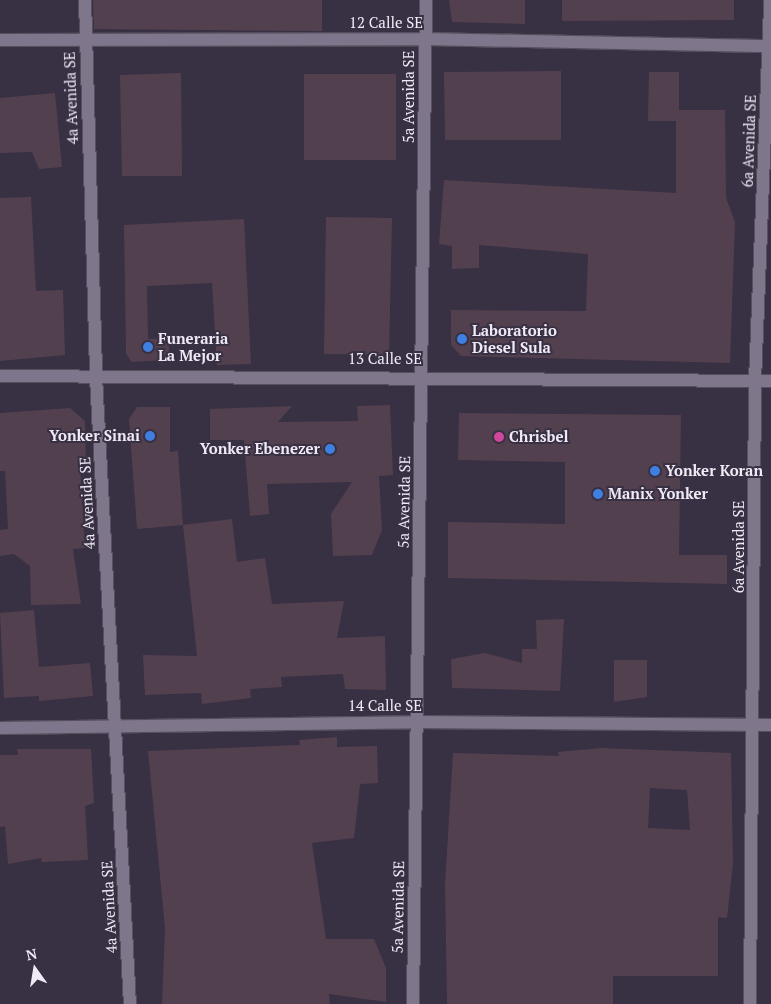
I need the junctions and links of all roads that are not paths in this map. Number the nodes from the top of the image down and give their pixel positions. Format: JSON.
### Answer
{"nodes":[{"id":1,"x":85,"y":0,"type":"edge"},
{"id":2,"x":426,"y":0,"type":"edge"},
{"id":3,"x":770,"y":0,"type":"edge"},
{"id":4,"x":85,"y":38,"type":"junction"},
{"id":5,"x":426,"y":39,"type":"junction"},
{"id":6,"x":0,"y":40,"type":"edge"},
{"id":7,"x":770,"y":46,"type":"edge"},
{"id":8,"x":423,"y":375,"type":"junction"},
{"id":9,"x":0,"y":376,"type":"edge"},
{"id":10,"x":96,"y":377,"type":"junction"},
{"id":11,"x":755,"y":381,"type":"junction"},
{"id":12,"x":771,"y":381,"type":"edge"},
{"id":13,"x":416,"y":722,"type":"junction"},
{"id":14,"x":756,"y":725,"type":"junction"},
{"id":15,"x":771,"y":725,"type":"edge"},
{"id":16,"x":116,"y":726,"type":"junction"},
{"id":17,"x":0,"y":728,"type":"edge"},
{"id":18,"x":130,"y":1004,"type":"edge"},
{"id":19,"x":413,"y":1004,"type":"edge"},
{"id":20,"x":750,"y":1004,"type":"edge"}],
"edges":[{"from":1,"to":4,"type":"street","name":"4a Avenida SE"},
{"from":2,"to":5,"type":"street","name":"5a Avenida SE"},
{"from":3,"to":7,"type":"street","name":"6a Avenida SE"},
{"from":4,"to":5,"type":"street","name":"12 Calle SE"},
{"from":4,"to":6,"type":"street","name":"12 Calle SE"},
{"from":4,"to":10,"type":"street","name":"4a Avenida SE"},
{"from":5,"to":7,"type":"street","name":"12 Calle SE"},
{"from":5,"to":8,"type":"street","name":"5a Avenida SE"},
{"from":7,"to":11,"type":"street","name":"6a Avenida SE"},
{"from":8,"to":10,"type":"street","name":"13 Calle SE"},
{"from":8,"to":11,"type":"street","name":"13 Calle SE"},
{"from":8,"to":13,"type":"street","name":"5a Avenida SE"},
{"from":9,"to":10,"type":"street","name":"13 Calle SE"},
{"from":10,"to":16,"type":"street","name":"4a Avenida SE"},
{"from":11,"to":12,"type":"street","name":"13 Calle SE"},
{"from":11,"to":14,"type":"street","name":"6a Avenida SE"},
{"from":13,"to":14,"type":"street","name":"14 Calle SE"},
{"from":13,"to":16,"type":"street","name":"14 Calle SE"},
{"from":13,"to":19,"type":"street","name":"5a Avenida SE"},
{"from":14,"to":15,"type":"street","name":"14 Calle SE"},
{"from":14,"to":20,"type":"street","name":"6a Avenida SE"},
{"from":16,"to":17,"type":"street","name":"14 Calle SE"},
{"from":16,"to":18,"type":"street","name":"4a Avenida SE"}]}
